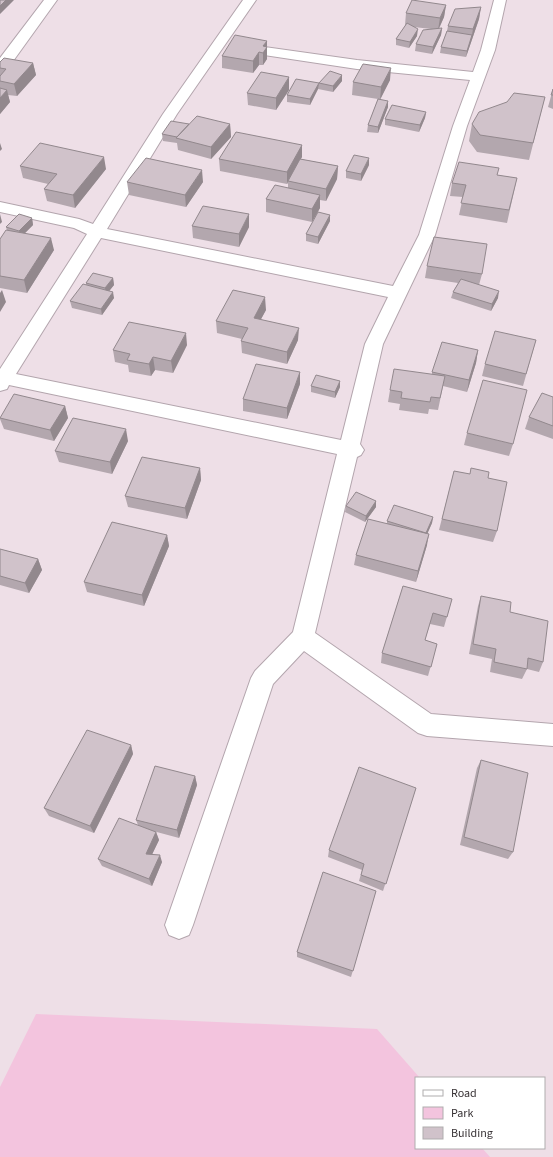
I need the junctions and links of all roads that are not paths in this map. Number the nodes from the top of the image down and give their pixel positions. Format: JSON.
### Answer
{"nodes":[{"id":1,"x":51,"y":0,"type":"edge"},
{"id":2,"x":250,"y":0,"type":"edge"},
{"id":3,"x":500,"y":0,"type":"edge"},
{"id":4,"x":218,"y":43,"type":"junction"},
{"id":5,"x":0,"y":63,"type":"edge"},
{"id":6,"x":478,"y":77,"type":"junction"},
{"id":7,"x":0,"y":207,"type":"edge"},
{"id":8,"x":97,"y":232,"type":"junction"},
{"id":9,"x":398,"y":293,"type":"junction"},
{"id":10,"x":1,"y":380,"type":"edge"},
{"id":11,"x":351,"y":450,"type":"junction"},
{"id":12,"x":303,"y":637,"type":"junction"},
{"id":13,"x":553,"y":735,"type":"edge"},
{"id":14,"x":179,"y":925,"type":"dead end"}],
"edges":[{"from":1,"to":5,"type":"street"},
{"from":2,"to":4,"type":"street"},
{"from":3,"to":6,"type":"street"},
{"from":4,"to":6,"type":"street"},
{"from":4,"to":8,"type":"street"},
{"from":6,"to":9,"type":"street"},
{"from":7,"to":8,"type":"street"},
{"from":8,"to":9,"type":"street"},
{"from":8,"to":10,"type":"street"},
{"from":9,"to":11,"type":"street"},
{"from":10,"to":11,"type":"street"},
{"from":11,"to":12,"type":"street"},
{"from":12,"to":13,"type":"street"},
{"from":12,"to":14,"type":"street"}]}
